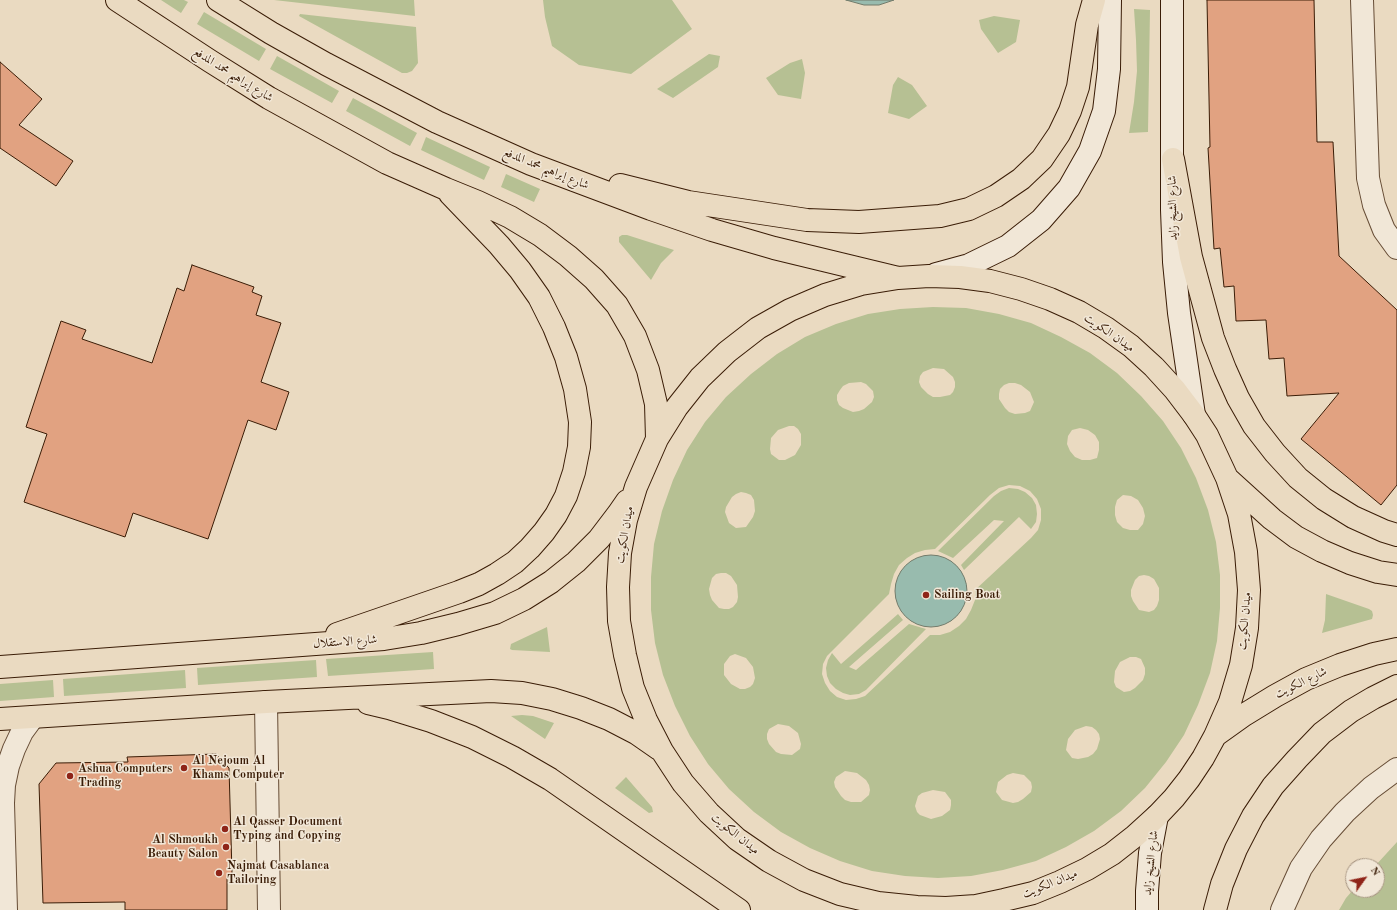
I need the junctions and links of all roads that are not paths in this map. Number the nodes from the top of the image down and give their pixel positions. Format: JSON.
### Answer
{"nodes":[{"id":1,"x":117,"y":0,"type":"edge"},
{"id":2,"x":218,"y":0,"type":"edge"},
{"id":3,"x":1094,"y":0,"type":"edge"},
{"id":4,"x":1110,"y":0,"type":"edge"},
{"id":5,"x":1172,"y":0,"type":"edge"},
{"id":6,"x":1362,"y":0,"type":"edge"},
{"id":7,"x":1173,"y":159,"type":"junction"},
{"id":8,"x":531,"y":164,"type":"junction"},
{"id":9,"x":446,"y":189,"type":"junction"},
{"id":10,"x":1397,"y":248,"type":"edge"},
{"id":11,"x":929,"y":276,"type":"junction"},
{"id":12,"x":898,"y":278,"type":"junction"},
{"id":13,"x":1194,"y":415,"type":"junction"},
{"id":14,"x":657,"y":439,"type":"junction"},
{"id":15,"x":1227,"y":478,"type":"junction"},
{"id":16,"x":636,"y":487,"type":"junction"},
{"id":17,"x":1397,"y":535,"type":"edge"},
{"id":18,"x":1397,"y":575,"type":"edge"},
{"id":19,"x":308,"y":645,"type":"junction"},
{"id":20,"x":1397,"y":649,"type":"edge"},
{"id":21,"x":0,"y":667,"type":"edge"},
{"id":22,"x":1397,"y":686,"type":"edge"},
{"id":23,"x":346,"y":698,"type":"junction"},
{"id":24,"x":266,"y":702,"type":"junction"},
{"id":25,"x":33,"y":717,"type":"junction"},
{"id":26,"x":0,"y":719,"type":"edge"},
{"id":27,"x":1215,"y":736,"type":"junction"},
{"id":28,"x":662,"y":751,"type":"junction"},
{"id":29,"x":1397,"y":768,"type":"edge"},
{"id":30,"x":1157,"y":816,"type":"junction"},
{"id":31,"x":919,"y":909,"type":"edge"},
{"id":32,"x":6,"y":910,"type":"edge"},
{"id":33,"x":269,"y":910,"type":"edge"},
{"id":34,"x":739,"y":910,"type":"edge"},
{"id":35,"x":1147,"y":910,"type":"edge"},
{"id":36,"x":1215,"y":910,"type":"edge"},
{"id":37,"x":1282,"y":910,"type":"edge"}],
"edges":[{"from":1,"to":9,"type":"main road","name":"شارع إبراهيم محمد المدفع"},
{"from":2,"to":8,"type":"main road","name":"شارع إبراهيم محمد المدفع"},
{"from":3,"to":8,"type":"main road"},
{"from":4,"to":11,"type":"main road"},
{"from":5,"to":7,"type":"main road","name":"شارع الشيخ زايد"},
{"from":6,"to":10,"type":"main road"},
{"from":7,"to":13,"type":"main road","name":"شارع الشيخ زايد"},
{"from":7,"to":17,"type":"main road"},
{"from":8,"to":12,"type":"main road","name":"شارع إبراهيم محمد المدفع"},
{"from":9,"to":14,"type":"main road","name":"شارع إبراهيم محمد المدفع"},
{"from":9,"to":19,"type":"main road"},
{"from":11,"to":12,"type":"main road","name":"ميدان الكويت"},
{"from":11,"to":13,"type":"main road","name":"ميدان الكويت"},
{"from":12,"to":14,"type":"main road","name":"ميدان الكويت"},
{"from":13,"to":15,"type":"main road","name":"ميدان الكويت"},
{"from":14,"to":16,"type":"main road","name":"ميدان الكويت"},
{"from":15,"to":18,"type":"main road"},
{"from":15,"to":27,"type":"main road","name":"ميدان الكويت"},
{"from":16,"to":19,"type":"main road","name":"شارع الاستقلال"},
{"from":16,"to":28,"type":"main road","name":"ميدان الكويت"},
{"from":19,"to":21,"type":"main road","name":"شارع الاستقلال"},
{"from":20,"to":27,"type":"main road","name":"شارع الكويت"},
{"from":22,"to":36,"type":"main road"},
{"from":23,"to":24,"type":"main road"},
{"from":23,"to":28,"type":"main road"},
{"from":23,"to":34,"type":"main road"},
{"from":24,"to":25,"type":"main road"},
{"from":24,"to":33,"type":"main road"},
{"from":25,"to":26,"type":"main road"},
{"from":25,"to":32,"type":"main road"},
{"from":27,"to":30,"type":"main road","name":"ميدان الكويت"},
{"from":28,"to":31,"type":"main road","name":"ميدان الكويت"},
{"from":29,"to":37,"type":"main road"},
{"from":30,"to":31,"type":"main road","name":"ميدان الكويت"},
{"from":30,"to":35,"type":"main road","name":"شارع الشيخ زايد"}]}
